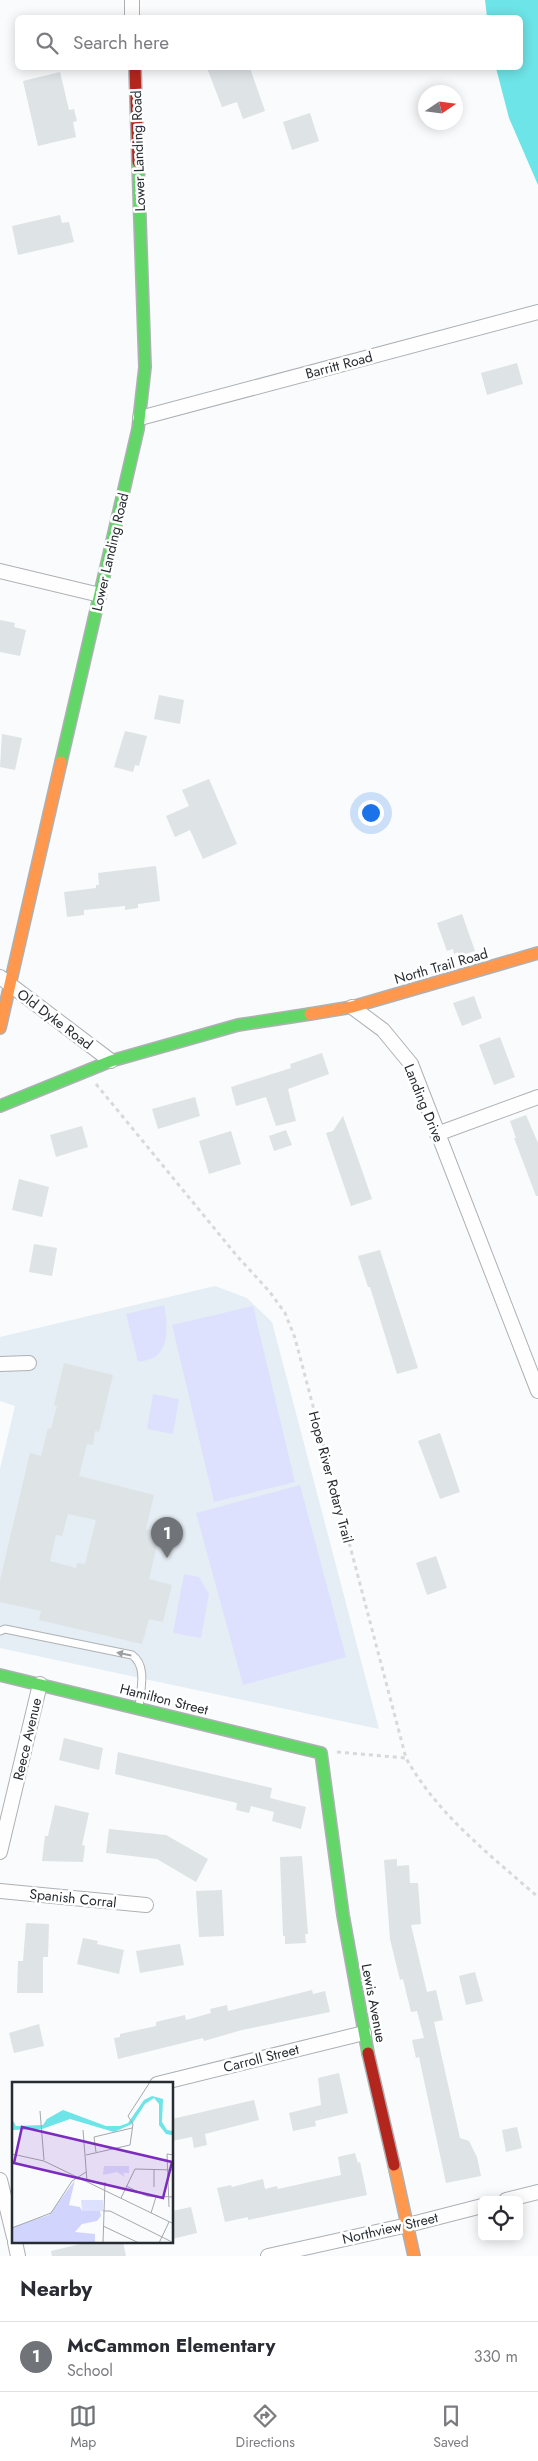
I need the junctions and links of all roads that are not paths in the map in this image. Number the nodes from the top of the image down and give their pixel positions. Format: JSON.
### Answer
{"nodes":[{"id":1,"x":132,"y":0,"type":"edge"},
{"id":2,"x":132,"y":15,"type":"edge"},
{"id":3,"x":135,"y":70,"type":"edge"},
{"id":4,"x":538,"y":312,"type":"edge"},
{"id":5,"x":140,"y":418,"type":"junction"},
{"id":6,"x":0,"y":570,"type":"edge"},
{"id":7,"x":100,"y":595,"type":"junction"},
{"id":8,"x":538,"y":953,"type":"edge"},
{"id":9,"x":5,"y":981,"type":"edge"},
{"id":10,"x":352,"y":1007,"type":"junction"},
{"id":11,"x":0,"y":1028,"type":"edge"},
{"id":12,"x":111,"y":1061,"type":"junction"},
{"id":13,"x":538,"y":1097,"type":"edge"},
{"id":14,"x":0,"y":1106,"type":"edge"},
{"id":15,"x":437,"y":1134,"type":"junction"},
{"id":16,"x":29,"y":1363,"type":"dead end"},
{"id":17,"x":0,"y":1364,"type":"edge"},
{"id":18,"x":538,"y":1392,"type":"edge"},
{"id":19,"x":0,"y":1631,"type":"edge"},
{"id":20,"x":0,"y":1675,"type":"edge"},
{"id":21,"x":40,"y":1684,"type":"junction"},
{"id":22,"x":139,"y":1709,"type":"junction"},
{"id":23,"x":320,"y":1753,"type":"joint"},
{"id":24,"x":0,"y":1852,"type":"edge"},
{"id":25,"x":0,"y":1891,"type":"edge"},
{"id":26,"x":146,"y":1906,"type":"dead end"},
{"id":27,"x":364,"y":2033,"type":"junction"},
{"id":28,"x":165,"y":2082,"type":"edge"},
{"id":29,"x":0,"y":2180,"type":"edge"},
{"id":30,"x":538,"y":2192,"type":"edge"},
{"id":31,"x":522,"y":2196,"type":"edge"},
{"id":32,"x":478,"y":2207,"type":"edge"},
{"id":33,"x":408,"y":2225,"type":"junction"},
{"id":34,"x":12,"y":2229,"type":"edge"},
{"id":35,"x":268,"y":2256,"type":"edge"},
{"id":36,"x":414,"y":2256,"type":"edge"}],
"edges":[{"from":1,"to":2,"type":"street"},
{"from":3,"to":5,"type":"street","name":"Lower Landing Road"},
{"from":4,"to":5,"type":"street","name":"Barritt Road"},
{"from":5,"to":7,"type":"street","name":"Lower Landing Road"},
{"from":6,"to":7,"type":"street"},
{"from":7,"to":9,"type":"street","name":"Lower Landing Road"},
{"from":8,"to":10,"type":"street","name":"North Trail Road"},
{"from":9,"to":11,"type":"street","name":"Lower Landing Road"},
{"from":9,"to":12,"type":"street","name":"Old Dyke Road"},
{"from":10,"to":12,"type":"street"},
{"from":10,"to":15,"type":"street","name":"Landing Drive"},
{"from":12,"to":14,"type":"street"},
{"from":13,"to":15,"type":"street"},
{"from":15,"to":18,"type":"street","name":"Landing Drive"},
{"from":16,"to":17,"type":"street"},
{"from":22,"to":19,"type":"lane","one_way":true},
{"from":20,"to":21,"type":"street","name":"Hamilton Street"},
{"from":21,"to":22,"type":"street","name":"Hamilton Street"},
{"from":21,"to":24,"type":"street","name":"Reece Avenue"},
{"from":22,"to":23,"type":"street","name":"Hamilton Street"},
{"from":23,"to":27,"type":"street","name":"Lewis Avenue"},
{"from":25,"to":26,"type":"street","name":"Spanish Corral"},
{"from":27,"to":28,"type":"street","name":"Carroll Street"},
{"from":27,"to":33,"type":"street","name":"Lewis Avenue"},
{"from":29,"to":34,"type":"street"},
{"from":30,"to":31,"type":"street"},
{"from":32,"to":33,"type":"street","name":"Northview Street"},
{"from":33,"to":35,"type":"street","name":"Northview Street"},
{"from":33,"to":36,"type":"street","name":"Lewis Avenue"}]}
